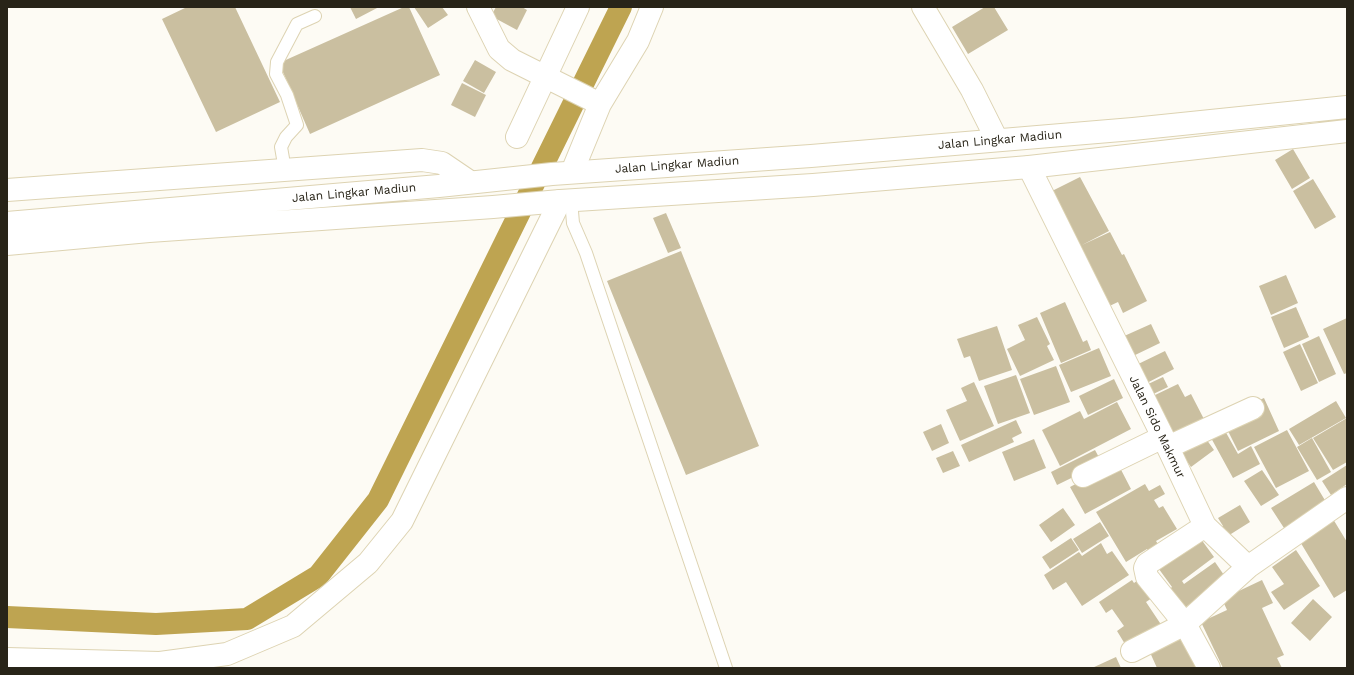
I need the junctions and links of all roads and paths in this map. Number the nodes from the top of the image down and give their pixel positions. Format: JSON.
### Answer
{"nodes":[{"id":1,"x":478,"y":7,"type":"edge"},
{"id":2,"x":578,"y":7,"type":"edge"},
{"id":3,"x":652,"y":7,"type":"edge"},
{"id":4,"x":923,"y":7,"type":"edge"},
{"id":5,"x":315,"y":16,"type":"dead end"},
{"id":6,"x":545,"y":78,"type":"junction"},
{"id":7,"x":596,"y":102,"type":"junction"},
{"id":8,"x":1347,"y":107,"type":"edge"},
{"id":9,"x":1347,"y":131,"type":"edge"},
{"id":10,"x":517,"y":138,"type":"dead end"},
{"id":11,"x":997,"y":140,"type":"junction"},
{"id":12,"x":811,"y":156,"type":"junction"},
{"id":13,"x":1029,"y":167,"type":"junction"},
{"id":14,"x":285,"y":170,"type":"junction"},
{"id":15,"x":562,"y":173,"type":"junction"},
{"id":16,"x":470,"y":182,"type":"junction"},
{"id":17,"x":813,"y":185,"type":"junction"},
{"id":18,"x":7,"y":190,"type":"edge"},
{"id":19,"x":558,"y":201,"type":"junction"},
{"id":20,"x":463,"y":209,"type":"junction"},
{"id":21,"x":7,"y":223,"type":"edge"},
{"id":22,"x":7,"y":244,"type":"edge"},
{"id":23,"x":7,"y":251,"type":"edge"},
{"id":24,"x":1253,"y":408,"type":"dead end"},
{"id":25,"x":1165,"y":442,"type":"junction"},
{"id":26,"x":1083,"y":476,"type":"dead end"},
{"id":27,"x":1347,"y":498,"type":"edge"},
{"id":28,"x":1205,"y":526,"type":"junction"},
{"id":29,"x":1248,"y":567,"type":"junction"},
{"id":30,"x":1185,"y":624,"type":"junction"},
{"id":31,"x":1132,"y":651,"type":"dead end"},
{"id":32,"x":7,"y":658,"type":"edge"},
{"id":33,"x":726,"y":668,"type":"edge"},
{"id":34,"x":1209,"y":668,"type":"edge"}],
"edges":[{"from":1,"to":6,"type":"street"},
{"from":2,"to":6,"type":"street"},
{"from":3,"to":7,"type":"street"},
{"from":4,"to":11,"type":"street"},
{"from":5,"to":14,"type":"lane"},
{"from":6,"to":7,"type":"street"},
{"from":6,"to":10,"type":"street"},
{"from":7,"to":15,"type":"street"},
{"from":8,"to":11,"type":"street","name":"Jalan Lingkar Madiun"},
{"from":9,"to":13,"type":"street","name":"Jalan Lingkar Madiun"},
{"from":11,"to":12,"type":"street","name":"Jalan Lingkar Madiun"},
{"from":12,"to":15,"type":"street","name":"Jalan Lingkar Madiun"},
{"from":12,"to":17,"type":"street"},
{"from":13,"to":17,"type":"street","name":"Jalan Lingkar Madiun"},
{"from":13,"to":25,"type":"street","name":"Jalan Sido Makmur"},
{"from":14,"to":16,"type":"street"},
{"from":14,"to":18,"type":"street"},
{"from":15,"to":16,"type":"street","name":"Jalan Lingkar Madiun"},
{"from":16,"to":21,"type":"street","name":"Jalan Lingkar Madiun"},
{"from":17,"to":19,"type":"street","name":"Jalan Lingkar Madiun"},
{"from":19,"to":20,"type":"street","name":"Jalan Lingkar Madiun"},
{"from":19,"to":32,"type":"street"},
{"from":19,"to":33,"type":"lane"},
{"from":20,"to":22,"type":"street","name":"Jalan Lingkar Madiun"},
{"from":20,"to":23,"type":"street"},
{"from":24,"to":25,"type":"street"},
{"from":25,"to":26,"type":"street"},
{"from":25,"to":28,"type":"street","name":"Jalan Sido Makmur"},
{"from":27,"to":29,"type":"street"},
{"from":28,"to":29,"type":"street","name":"Jalan Sido Makmur"},
{"from":28,"to":30,"type":"street"},
{"from":29,"to":30,"type":"street"},
{"from":30,"to":31,"type":"street"},
{"from":30,"to":34,"type":"street"}]}
